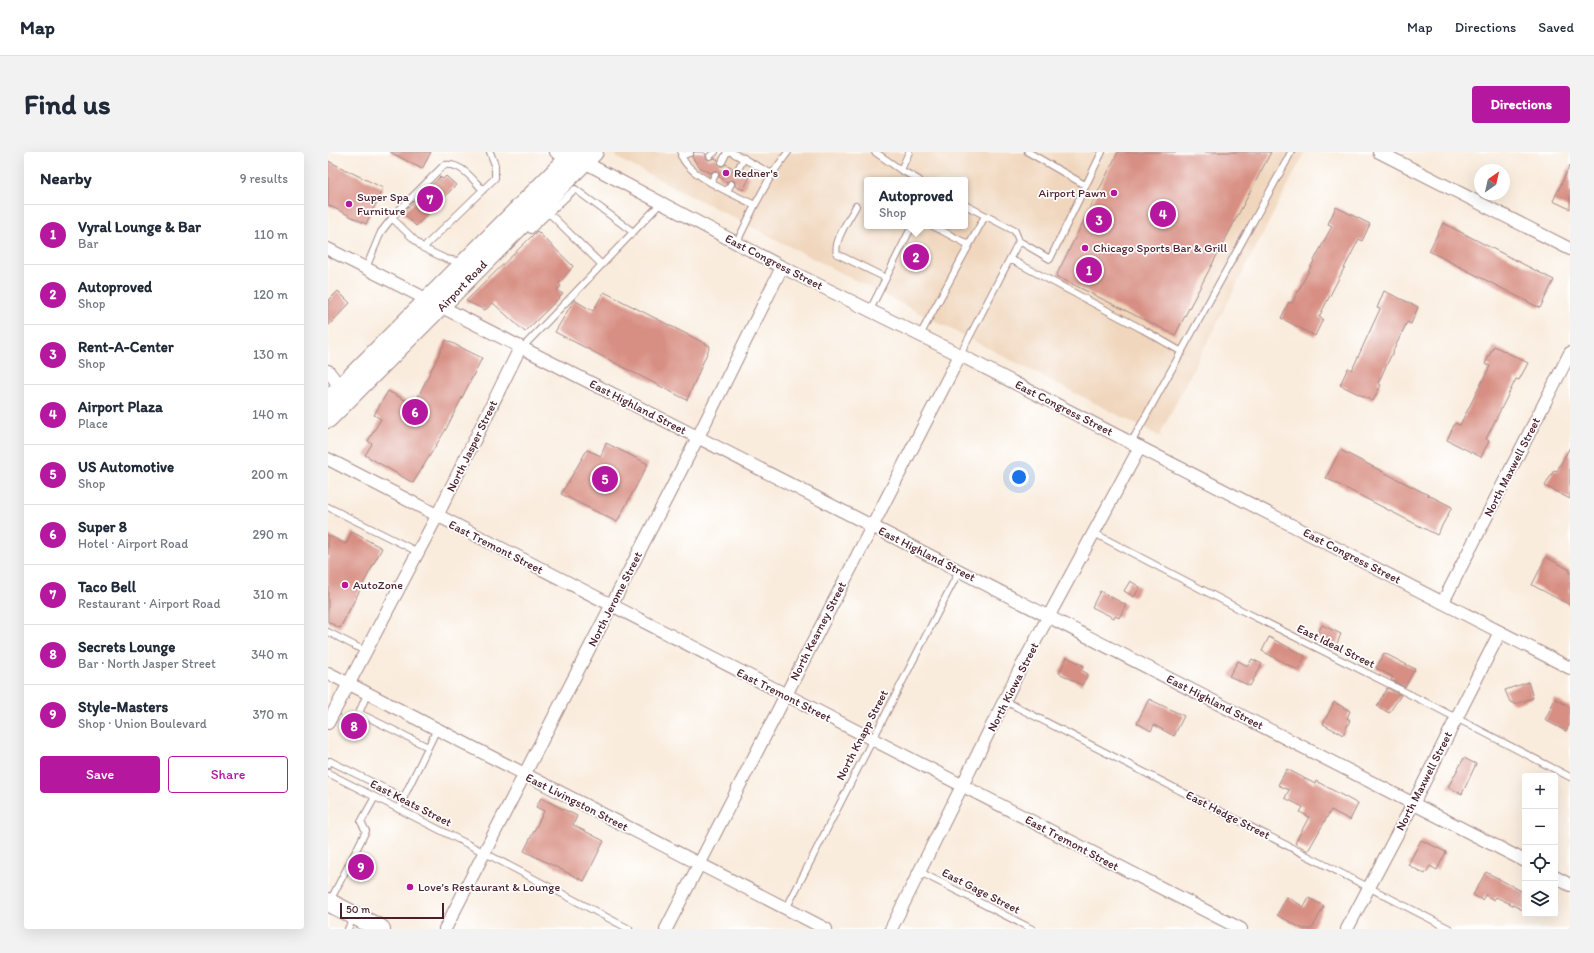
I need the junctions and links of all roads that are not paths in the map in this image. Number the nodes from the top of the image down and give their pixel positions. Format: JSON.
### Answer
{"nodes":[{"id":1,"x":490,"y":152,"type":"edge"},
{"id":2,"x":726,"y":152,"type":"edge"},
{"id":3,"x":731,"y":152,"type":"edge"},
{"id":4,"x":788,"y":152,"type":"edge"},
{"id":5,"x":876,"y":152,"type":"edge"},
{"id":6,"x":909,"y":152,"type":"edge"},
{"id":7,"x":1028,"y":152,"type":"edge"},
{"id":8,"x":1102,"y":152,"type":"edge"},
{"id":9,"x":1290,"y":152,"type":"edge"},
{"id":10,"x":1379,"y":152,"type":"edge"},
{"id":11,"x":690,"y":153,"type":"edge"},
{"id":12,"x":681,"y":154,"type":"edge"},
{"id":13,"x":576,"y":155,"type":"edge"},
{"id":14,"x":744,"y":158,"type":"junction"},
{"id":15,"x":722,"y":162,"type":"dead end"},
{"id":16,"x":699,"y":167,"type":"dead end"},
{"id":17,"x":737,"y":170,"type":"dead end"},
{"id":18,"x":901,"y":170,"type":"junction"},
{"id":19,"x":693,"y":172,"type":"junction"},
{"id":20,"x":772,"y":174,"type":"junction"},
{"id":21,"x":715,"y":175,"type":"dead end"},
{"id":22,"x":914,"y":177,"type":"edge"},
{"id":23,"x":711,"y":183,"type":"junction"},
{"id":24,"x":731,"y":184,"type":"dead end"},
{"id":25,"x":1085,"y":184,"type":"junction"},
{"id":26,"x":483,"y":190,"type":"junction"},
{"id":27,"x":727,"y":191,"type":"junction"},
{"id":28,"x":560,"y":195,"type":"junction"},
{"id":29,"x":662,"y":202,"type":"junction"},
{"id":30,"x":755,"y":205,"type":"junction"},
{"id":31,"x":856,"y":206,"type":"dead end"},
{"id":32,"x":968,"y":207,"type":"edge"},
{"id":33,"x":549,"y":213,"type":"junction"},
{"id":34,"x":985,"y":216,"type":"junction"},
{"id":35,"x":392,"y":218,"type":"junction"},
{"id":36,"x":523,"y":223,"type":"junction"},
{"id":37,"x":910,"y":229,"type":"edge"},
{"id":38,"x":938,"y":229,"type":"edge"},
{"id":39,"x":633,"y":232,"type":"junction"},
{"id":40,"x":1019,"y":241,"type":"junction"},
{"id":41,"x":736,"y":242,"type":"junction"},
{"id":42,"x":969,"y":246,"type":"junction"},
{"id":43,"x":423,"y":248,"type":"junction"},
{"id":44,"x":328,"y":249,"type":"edge"},
{"id":45,"x":1570,"y":249,"type":"edge"},
{"id":46,"x":1010,"y":259,"type":"junction"},
{"id":47,"x":465,"y":263,"type":"junction"},
{"id":48,"x":602,"y":265,"type":"junction"},
{"id":49,"x":782,"y":267,"type":"junction"},
{"id":50,"x":366,"y":268,"type":"junction"},
{"id":51,"x":886,"y":278,"type":"junction"},
{"id":52,"x":435,"y":303,"type":"junction"},
{"id":53,"x":870,"y":310,"type":"junction"},
{"id":54,"x":920,"y":335,"type":"junction"},
{"id":55,"x":522,"y":348,"type":"junction"},
{"id":56,"x":1182,"y":352,"type":"junction"},
{"id":57,"x":1570,"y":353,"type":"edge"},
{"id":58,"x":960,"y":355,"type":"junction"},
{"id":59,"x":328,"y":371,"type":"edge"},
{"id":60,"x":334,"y":394,"type":"edge"},
{"id":61,"x":328,"y":419,"type":"edge"},
{"id":62,"x":698,"y":437,"type":"junction"},
{"id":63,"x":1136,"y":445,"type":"junction"},
{"id":64,"x":328,"y":459,"type":"edge"},
{"id":65,"x":328,"y":506,"type":"edge"},
{"id":66,"x":437,"y":516,"type":"junction"},
{"id":67,"x":872,"y":526,"type":"junction"},
{"id":68,"x":1094,"y":533,"type":"junction"},
{"id":69,"x":418,"y":552,"type":"junction"},
{"id":70,"x":959,"y":571,"type":"junction"},
{"id":71,"x":1443,"y":602,"type":"junction"},
{"id":72,"x":611,"y":606,"type":"junction"},
{"id":73,"x":1049,"y":617,"type":"junction"},
{"id":74,"x":328,"y":632,"type":"edge"},
{"id":75,"x":1500,"y":632,"type":"junction"},
{"id":76,"x":365,"y":651,"type":"junction"},
{"id":77,"x":1570,"y":668,"type":"edge"},
{"id":78,"x":328,"y":673,"type":"edge"},
{"id":79,"x":348,"y":684,"type":"junction"},
{"id":80,"x":367,"y":694,"type":"junction"},
{"id":81,"x":785,"y":696,"type":"junction"},
{"id":82,"x":1005,"y":701,"type":"junction"},
{"id":83,"x":1456,"y":718,"type":"junction"},
{"id":84,"x":328,"y":723,"type":"edge"},
{"id":85,"x":436,"y":729,"type":"junction"},
{"id":86,"x":872,"y":740,"type":"junction"},
{"id":87,"x":428,"y":747,"type":"junction"},
{"id":88,"x":328,"y":765,"type":"edge"},
{"id":89,"x":328,"y":773,"type":"edge"},
{"id":90,"x":525,"y":775,"type":"junction"},
{"id":91,"x":1570,"y":777,"type":"edge"},
{"id":92,"x":963,"y":785,"type":"junction"},
{"id":93,"x":374,"y":797,"type":"junction"},
{"id":94,"x":404,"y":798,"type":"junction"},
{"id":95,"x":1413,"y":804,"type":"junction"},
{"id":96,"x":398,"y":809,"type":"junction"},
{"id":97,"x":485,"y":853,"type":"junction"},
{"id":98,"x":1522,"y":859,"type":"edge"},
{"id":99,"x":699,"y":865,"type":"junction"},
{"id":100,"x":920,"y":872,"type":"junction"},
{"id":101,"x":1558,"y":879,"type":"edge"},
{"id":102,"x":1570,"y":885,"type":"edge"},
{"id":103,"x":1368,"y":887,"type":"junction"},
{"id":104,"x":329,"y":902,"type":"edge"},
{"id":105,"x":786,"y":909,"type":"junction"},
{"id":106,"x":351,"y":922,"type":"edge"},
{"id":107,"x":381,"y":929,"type":"edge"},
{"id":108,"x":445,"y":929,"type":"edge"},
{"id":109,"x":630,"y":929,"type":"edge"},
{"id":110,"x":666,"y":929,"type":"edge"},
{"id":111,"x":826,"y":929,"type":"edge"},
{"id":112,"x":891,"y":929,"type":"edge"},
{"id":113,"x":1032,"y":929,"type":"edge"},
{"id":114,"x":1241,"y":929,"type":"edge"},
{"id":115,"x":1347,"y":929,"type":"edge"},
{"id":116,"x":1450,"y":929,"type":"edge"}],
"edges":[{"from":1,"to":26,"type":"lane"},
{"from":2,"to":15,"type":"lane"},
{"from":3,"to":14,"type":"lane"},
{"from":4,"to":20,"type":"lane"},
{"from":5,"to":18,"type":"lane"},
{"from":6,"to":18,"type":"lane"},
{"from":7,"to":25,"type":"lane"},
{"from":8,"to":25,"type":"lane"},
{"from":9,"to":56,"type":"lane"},
{"from":10,"to":45,"type":"street"},
{"from":11,"to":12,"type":"lane"},
{"from":12,"to":19,"type":"lane"},
{"from":13,"to":28,"type":"main road","name":"Airport Road"},
{"from":13,"to":29,"type":"street","name":"East Congress Street"},
{"from":13,"to":47,"type":"main road","name":"Airport Road"},
{"from":14,"to":17,"type":"lane"},
{"from":14,"to":20,"type":"lane"},
{"from":16,"to":19,"type":"lane"},
{"from":18,"to":22,"type":"lane"},
{"from":19,"to":23,"type":"lane"},
{"from":20,"to":30,"type":"lane"},
{"from":21,"to":23,"type":"lane"},
{"from":23,"to":27,"type":"lane"},
{"from":24,"to":27,"type":"lane"},
{"from":25,"to":40,"type":"lane"},
{"from":26,"to":35,"type":"lane"},
{"from":26,"to":43,"type":"lane"},
{"from":27,"to":30,"type":"lane"},
{"from":28,"to":33,"type":"lane"},
{"from":28,"to":36,"type":"main road","name":"Airport Road"},
{"from":28,"to":39,"type":"lane"},
{"from":29,"to":39,"type":"lane","name":"North Jasper Street"},
{"from":29,"to":41,"type":"street","name":"East Congress Street"},
{"from":30,"to":41,"type":"lane"},
{"from":31,"to":51,"type":"lane"},
{"from":32,"to":34,"type":"lane"},
{"from":33,"to":36,"type":"lane"},
{"from":33,"to":48,"type":"lane"},
{"from":34,"to":40,"type":"lane"},
{"from":34,"to":42,"type":"lane"},
{"from":35,"to":43,"type":"lane"},
{"from":35,"to":50,"type":"lane"},
{"from":36,"to":52,"type":"main road","name":"Airport Road"},
{"from":37,"to":51,"type":"lane"},
{"from":38,"to":42,"type":"lane"},
{"from":39,"to":48,"type":"lane","name":"North Jasper Street"},
{"from":40,"to":46,"type":"lane"},
{"from":41,"to":49,"type":"street","name":"East Congress Street"},
{"from":42,"to":54,"type":"lane"},
{"from":43,"to":47,"type":"lane"},
{"from":44,"to":50,"type":"street","name":"East Highland Street"},
{"from":46,"to":56,"type":"lane"},
{"from":46,"to":58,"type":"lane"},
{"from":47,"to":52,"type":"main road","name":"Airport Road"},
{"from":48,"to":55,"type":"lane","name":"North Jasper Street"},
{"from":49,"to":53,"type":"street","name":"East Congress Street"},
{"from":49,"to":62,"type":"street","name":"North Jerome Street"},
{"from":50,"to":52,"type":"street","name":"East Highland Street"},
{"from":51,"to":53,"type":"lane"},
{"from":52,"to":55,"type":"street","name":"East Highland Street"},
{"from":52,"to":60,"type":"main road","name":"Airport Road"},
{"from":52,"to":61,"type":"main road","name":"Airport Road"},
{"from":53,"to":54,"type":"street","name":"East Congress Street"},
{"from":54,"to":58,"type":"street","name":"East Congress Street"},
{"from":55,"to":62,"type":"street","name":"East Highland Street"},
{"from":55,"to":66,"type":"street","name":"North Jasper Street"},
{"from":56,"to":63,"type":"lane"},
{"from":57,"to":71,"type":"street","name":"North Maxwell Street"},
{"from":58,"to":63,"type":"street","name":"East Congress Street"},
{"from":58,"to":67,"type":"street","name":"North Kearney Street"},
{"from":59,"to":60,"type":"street"},
{"from":62,"to":67,"type":"street","name":"East Highland Street"},
{"from":62,"to":72,"type":"street","name":"North Jerome Street"},
{"from":63,"to":68,"type":"street","name":"North Kiowa Street"},
{"from":63,"to":71,"type":"street","name":"East Congress Street"},
{"from":64,"to":66,"type":"street","name":"East Tremont Street"},
{"from":65,"to":69,"type":"lane"},
{"from":66,"to":69,"type":"street","name":"North Jasper Street"},
{"from":66,"to":72,"type":"street","name":"East Tremont Street"},
{"from":67,"to":70,"type":"street","name":"East Highland Street"},
{"from":67,"to":81,"type":"street","name":"North Kearney Street"},
{"from":68,"to":73,"type":"street","name":"North Kiowa Street"},
{"from":68,"to":83,"type":"lane","name":"East Ideal Street"},
{"from":69,"to":76,"type":"street","name":"North Jasper Street"},
{"from":70,"to":73,"type":"street","name":"East Highland Street"},
{"from":70,"to":86,"type":"lane","name":"North Knapp Street"},
{"from":71,"to":75,"type":"street","name":"East Congress Street"},
{"from":72,"to":81,"type":"street","name":"East Tremont Street"},
{"from":72,"to":90,"type":"street","name":"North Jerome Street"},
{"from":73,"to":82,"type":"street","name":"North Kiowa Street"},
{"from":73,"to":95,"type":"street","name":"East Highland Street"},
{"from":74,"to":76,"type":"lane"},
{"from":75,"to":77,"type":"street","name":"East Congress Street"},
{"from":75,"to":83,"type":"street","name":"North Maxwell Street"},
{"from":76,"to":79,"type":"street","name":"North Jasper Street"},
{"from":78,"to":79,"type":"street","name":"East Livingston Street"},
{"from":79,"to":80,"type":"street","name":"East Livingston Street"},
{"from":79,"to":84,"type":"street","name":"North Jasper Street"},
{"from":80,"to":85,"type":"street","name":"East Livingston Street"},
{"from":80,"to":87,"type":"lane"},
{"from":81,"to":86,"type":"street","name":"East Tremont Street"},
{"from":81,"to":99,"type":"street","name":"North Kearney Street"},
{"from":82,"to":92,"type":"street","name":"North Kiowa Street"},
{"from":82,"to":103,"type":"lane","name":"East Hedge Street"},
{"from":83,"to":91,"type":"lane","name":"East Ideal Street"},
{"from":83,"to":95,"type":"street","name":"North Maxwell Street"},
{"from":85,"to":87,"type":"lane"},
{"from":85,"to":90,"type":"street","name":"East Livingston Street"},
{"from":86,"to":92,"type":"street","name":"East Tremont Street"},
{"from":86,"to":105,"type":"lane","name":"North Knapp Street"},
{"from":87,"to":94,"type":"lane"},
{"from":88,"to":94,"type":"lane"},
{"from":89,"to":93,"type":"lane","name":"East Keats Street"},
{"from":90,"to":97,"type":"street","name":"North Jerome Street"},
{"from":90,"to":99,"type":"street","name":"East Livingston Street"},
{"from":92,"to":100,"type":"street","name":"North Kiowa Street"},
{"from":92,"to":114,"type":"street","name":"East Tremont Street"},
{"from":93,"to":96,"type":"lane","name":"East Keats Street"},
{"from":93,"to":104,"type":"lane"},
{"from":94,"to":96,"type":"lane"},
{"from":95,"to":98,"type":"street","name":"East Highland Street"},
{"from":95,"to":103,"type":"street","name":"North Maxwell Street"},
{"from":96,"to":97,"type":"lane","name":"East Keats Street"},
{"from":97,"to":108,"type":"street","name":"North Jerome Street"},
{"from":97,"to":109,"type":"lane","name":"East Keats Street"},
{"from":99,"to":105,"type":"street","name":"East Livingston Street"},
{"from":99,"to":110,"type":"street","name":"North Kearney Street"},
{"from":100,"to":112,"type":"street","name":"North Kiowa Street"},
{"from":100,"to":113,"type":"lane","name":"East Gage Street"},
{"from":101,"to":102,"type":"street"},
{"from":103,"to":115,"type":"street","name":"North Maxwell Street"},
{"from":103,"to":116,"type":"lane","name":"East Hedge Street"},
{"from":104,"to":106,"type":"main road"},
{"from":105,"to":111,"type":"street","name":"East Livingston Street"},
{"from":106,"to":107,"type":"main road"}]}
